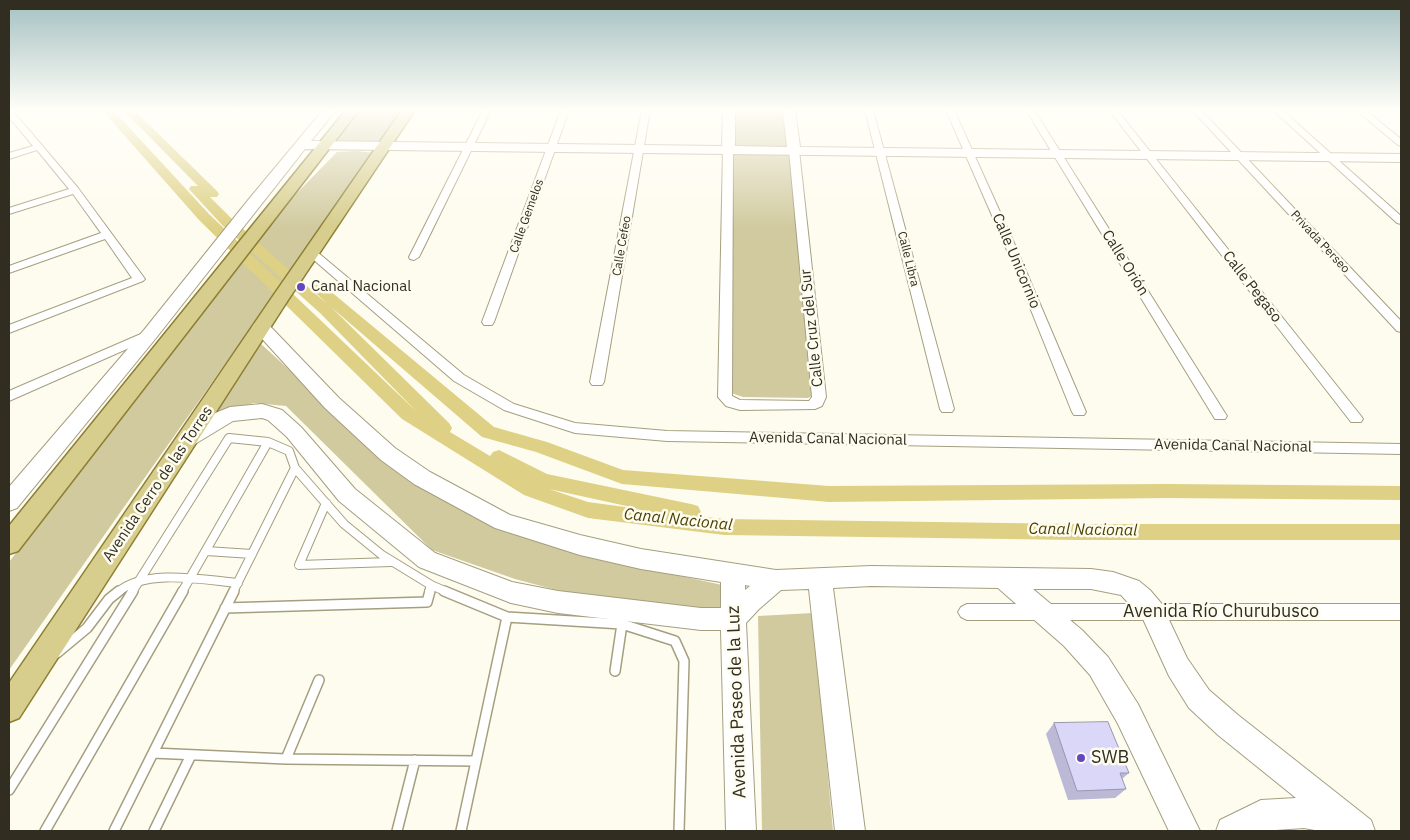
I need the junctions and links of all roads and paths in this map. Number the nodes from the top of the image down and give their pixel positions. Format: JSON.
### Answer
{"nodes":[{"id":1,"x":31,"y":149,"type":"edge"},
{"id":2,"x":40,"y":149,"type":"edge"},
{"id":3,"x":298,"y":149,"type":"edge"},
{"id":4,"x":323,"y":149,"type":"edge"},
{"id":5,"x":384,"y":149,"type":"edge"},
{"id":6,"x":466,"y":149,"type":"edge"},
{"id":7,"x":552,"y":149,"type":"edge"},
{"id":8,"x":640,"y":149,"type":"edge"},
{"id":9,"x":693,"y":149,"type":"edge"},
{"id":10,"x":968,"y":149,"type":"edge"},
{"id":11,"x":1054,"y":149,"type":"edge"},
{"id":12,"x":1143,"y":149,"type":"edge"},
{"id":13,"x":1233,"y":149,"type":"edge"},
{"id":14,"x":1321,"y":149,"type":"edge"},
{"id":15,"x":728,"y":150,"type":"junction"},
{"id":16,"x":794,"y":150,"type":"junction"},
{"id":17,"x":880,"y":151,"type":"junction"},
{"id":18,"x":969,"y":152,"type":"junction"},
{"id":19,"x":1056,"y":153,"type":"junction"},
{"id":20,"x":1147,"y":155,"type":"junction"},
{"id":21,"x":9,"y":156,"type":"edge"},
{"id":22,"x":1239,"y":156,"type":"junction"},
{"id":23,"x":1330,"y":157,"type":"junction"},
{"id":24,"x":1401,"y":158,"type":"edge"},
{"id":25,"x":75,"y":190,"type":"junction"},
{"id":26,"x":9,"y":211,"type":"edge"},
{"id":27,"x":1401,"y":221,"type":"edge"},
{"id":28,"x":108,"y":234,"type":"junction"},
{"id":29,"x":231,"y":247,"type":"junction"},
{"id":30,"x":309,"y":257,"type":"junction"},
{"id":31,"x":414,"y":257,"type":"dead end"},
{"id":32,"x":9,"y":270,"type":"edge"},
{"id":33,"x":488,"y":322,"type":"dead end"},
{"id":34,"x":261,"y":327,"type":"junction"},
{"id":35,"x":1401,"y":328,"type":"edge"},
{"id":36,"x":9,"y":329,"type":"edge"},
{"id":37,"x":150,"y":334,"type":"junction"},
{"id":38,"x":597,"y":382,"type":"dead end"},
{"id":39,"x":9,"y":396,"type":"edge"},
{"id":40,"x":947,"y":409,"type":"dead end"},
{"id":41,"x":1079,"y":412,"type":"dead end"},
{"id":42,"x":1220,"y":416,"type":"dead end"},
{"id":43,"x":1356,"y":420,"type":"dead end"},
{"id":44,"x":188,"y":439,"type":"junction"},
{"id":45,"x":268,"y":442,"type":"junction"},
{"id":46,"x":1401,"y":449,"type":"edge"},
{"id":47,"x":295,"y":468,"type":"junction"},
{"id":48,"x":31,"y":475,"type":"junction"},
{"id":49,"x":9,"y":485,"type":"edge"},
{"id":50,"x":9,"y":502,"type":"edge"},
{"id":51,"x":326,"y":503,"type":"junction"},
{"id":52,"x":9,"y":544,"type":"edge"},
{"id":53,"x":206,"y":551,"type":"junction"},
{"id":54,"x":252,"y":554,"type":"junction"},
{"id":55,"x":392,"y":562,"type":"junction"},
{"id":56,"x":733,"y":573,"type":"junction"},
{"id":57,"x":1002,"y":578,"type":"junction"},
{"id":58,"x":190,"y":579,"type":"junction"},
{"id":59,"x":820,"y":579,"type":"junction"},
{"id":60,"x":776,"y":580,"type":"junction"},
{"id":61,"x":138,"y":582,"type":"junction"},
{"id":62,"x":238,"y":583,"type":"junction"},
{"id":63,"x":431,"y":585,"type":"junction"},
{"id":64,"x":225,"y":608,"type":"junction"},
{"id":65,"x":1152,"y":611,"type":"junction"},
{"id":66,"x":967,"y":612,"type":"dead end"},
{"id":67,"x":1401,"y":612,"type":"edge"},
{"id":68,"x":1042,"y":613,"type":"junction"},
{"id":69,"x":508,"y":617,"type":"junction"},
{"id":70,"x":733,"y":619,"type":"junction"},
{"id":71,"x":622,"y":624,"type":"junction"},
{"id":72,"x":36,"y":667,"type":"junction"},
{"id":73,"x":615,"y":671,"type":"dead end"},
{"id":74,"x":319,"y":680,"type":"dead end"},
{"id":75,"x":9,"y":708,"type":"edge"},
{"id":76,"x":153,"y":753,"type":"junction"},
{"id":77,"x":191,"y":755,"type":"junction"},
{"id":78,"x":286,"y":759,"type":"junction"},
{"id":79,"x":415,"y":760,"type":"junction"},
{"id":80,"x":476,"y":761,"type":"junction"},
{"id":81,"x":9,"y":790,"type":"edge"},
{"id":82,"x":1353,"y":826,"type":"edge"},
{"id":83,"x":45,"y":831,"type":"edge"},
{"id":84,"x":114,"y":831,"type":"edge"},
{"id":85,"x":154,"y":831,"type":"edge"},
{"id":86,"x":397,"y":831,"type":"edge"},
{"id":87,"x":461,"y":831,"type":"edge"},
{"id":88,"x":679,"y":831,"type":"edge"},
{"id":89,"x":741,"y":831,"type":"edge"},
{"id":90,"x":850,"y":831,"type":"edge"},
{"id":91,"x":1185,"y":831,"type":"edge"},
{"id":92,"x":1231,"y":831,"type":"edge"}],
"edges":[{"from":1,"to":21,"type":"street"},
{"from":2,"to":25,"type":"street"},
{"from":3,"to":29,"type":"street"},
{"from":4,"to":29,"type":"main road"},
{"from":5,"to":30,"type":"main road","name":"Avenida Cerro de las Torres"},
{"from":6,"to":31,"type":"street"},
{"from":7,"to":33,"type":"street","name":"Calle Gemelos"},
{"from":8,"to":38,"type":"street","name":"Calle Cefeo"},
{"from":9,"to":15,"type":"street"},
{"from":10,"to":18,"type":"street","name":"Calle Unicornio"},
{"from":11,"to":19,"type":"street","name":"Calle Orión"},
{"from":12,"to":20,"type":"street","name":"Calle Pegaso"},
{"from":13,"to":22,"type":"street"},
{"from":14,"to":23,"type":"street"},
{"from":15,"to":16,"type":"street"},
{"from":15,"to":16,"type":"street","name":"Calle Cruz del Sur"},
{"from":16,"to":17,"type":"street"},
{"from":17,"to":18,"type":"street"},
{"from":17,"to":40,"type":"street","name":"Calle Libra"},
{"from":18,"to":19,"type":"street"},
{"from":18,"to":41,"type":"street","name":"Calle Unicornio"},
{"from":19,"to":20,"type":"street"},
{"from":19,"to":42,"type":"street","name":"Calle Orión"},
{"from":20,"to":22,"type":"street"},
{"from":20,"to":43,"type":"street","name":"Calle Pegaso"},
{"from":22,"to":23,"type":"street"},
{"from":22,"to":35,"type":"street","name":"Privada Perseo"},
{"from":23,"to":24,"type":"street"},
{"from":23,"to":27,"type":"street"},
{"from":25,"to":26,"type":"street"},
{"from":25,"to":28,"type":"street"},
{"from":28,"to":32,"type":"street"},
{"from":28,"to":36,"type":"street"},
{"from":29,"to":37,"type":"street"},
{"from":29,"to":52,"type":"main road"},
{"from":30,"to":34,"type":"main road","name":"Avenida Cerro de las Torres"},
{"from":30,"to":46,"type":"street","name":"Avenida Canal Nacional"},
{"from":34,"to":44,"type":"main road","name":"Avenida Cerro de las Torres"},
{"from":34,"to":56,"type":"street"},
{"from":37,"to":39,"type":"street"},
{"from":37,"to":48,"type":"street"},
{"from":44,"to":70,"type":"street"},
{"from":44,"to":72,"type":"main road","name":"Avenida Cerro de las Torres"},
{"from":45,"to":47,"type":"lane"},
{"from":45,"to":53,"type":"lane"},
{"from":45,"to":61,"type":"lane"},
{"from":47,"to":51,"type":"lane"},
{"from":47,"to":54,"type":"lane"},
{"from":48,"to":49,"type":"street"},
{"from":48,"to":50,"type":"street"},
{"from":51,"to":55,"type":"lane"},
{"from":51,"to":55,"type":"lane"},
{"from":53,"to":54,"type":"lane"},
{"from":53,"to":58,"type":"lane"},
{"from":54,"to":62,"type":"lane"},
{"from":55,"to":63,"type":"lane"},
{"from":56,"to":60,"type":"street"},
{"from":56,"to":70,"type":"street","name":"Avenida Paseo de la Luz"},
{"from":57,"to":59,"type":"street"},
{"from":57,"to":65,"type":"street"},
{"from":57,"to":68,"type":"street"},
{"from":58,"to":61,"type":"lane"},
{"from":58,"to":62,"type":"lane"},
{"from":58,"to":83,"type":"lane"},
{"from":59,"to":60,"type":"street"},
{"from":59,"to":90,"type":"street"},
{"from":60,"to":70,"type":"street"},
{"from":61,"to":72,"type":"lane"},
{"from":61,"to":81,"type":"lane"},
{"from":62,"to":64,"type":"lane"},
{"from":63,"to":64,"type":"lane"},
{"from":63,"to":69,"type":"lane"},
{"from":64,"to":76,"type":"lane"},
{"from":65,"to":67,"type":"street","name":"Avenida Río Churubusco"},
{"from":65,"to":68,"type":"street","name":"Avenida Río Churubusco"},
{"from":65,"to":82,"type":"street"},
{"from":66,"to":68,"type":"street","name":"Avenida Río Churubusco"},
{"from":68,"to":91,"type":"street"},
{"from":69,"to":71,"type":"lane"},
{"from":69,"to":80,"type":"lane"},
{"from":70,"to":89,"type":"street","name":"Avenida Paseo de la Luz"},
{"from":71,"to":73,"type":"lane"},
{"from":71,"to":88,"type":"lane"},
{"from":72,"to":75,"type":"main road","name":"Avenida Cerro de las Torres"},
{"from":74,"to":78,"type":"lane"},
{"from":76,"to":77,"type":"lane"},
{"from":76,"to":84,"type":"lane"},
{"from":77,"to":78,"type":"lane"},
{"from":77,"to":85,"type":"lane"},
{"from":78,"to":79,"type":"lane"},
{"from":79,"to":80,"type":"lane"},
{"from":79,"to":86,"type":"lane"},
{"from":80,"to":87,"type":"lane"},
{"from":82,"to":92,"type":"street"}]}
